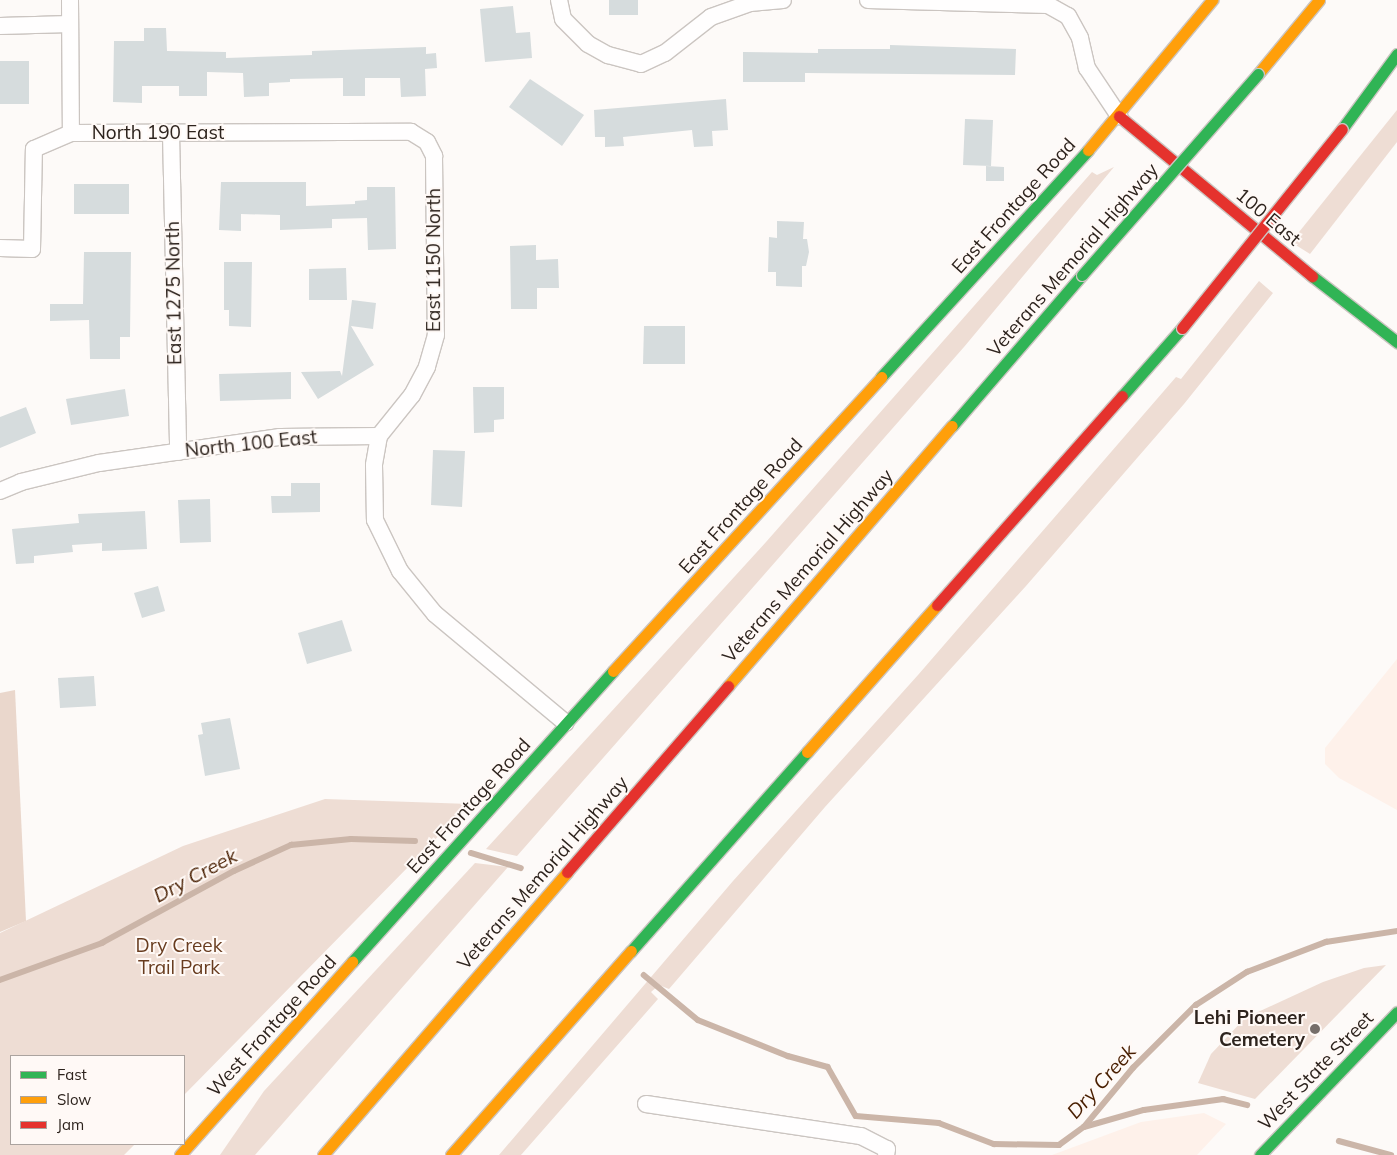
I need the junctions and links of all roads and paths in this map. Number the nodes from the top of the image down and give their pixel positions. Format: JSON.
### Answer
{"nodes":[{"id":1,"x":70,"y":0,"type":"edge"},
{"id":2,"x":559,"y":0,"type":"edge"},
{"id":3,"x":783,"y":0,"type":"edge"},
{"id":4,"x":868,"y":0,"type":"edge"},
{"id":5,"x":1212,"y":0,"type":"edge"},
{"id":6,"x":1319,"y":0,"type":"edge"},
{"id":7,"x":1048,"y":2,"type":"edge"},
{"id":8,"x":70,"y":24,"type":"junction"},
{"id":9,"x":0,"y":26,"type":"edge"},
{"id":10,"x":1397,"y":54,"type":"edge"},
{"id":11,"x":1119,"y":116,"type":"junction"},
{"id":12,"x":72,"y":133,"type":"junction"},
{"id":13,"x":171,"y":134,"type":"junction"},
{"id":14,"x":417,"y":135,"type":"joint"},
{"id":15,"x":0,"y":248,"type":"edge"},
{"id":16,"x":1397,"y":342,"type":"edge"},
{"id":17,"x":379,"y":436,"type":"junction"},
{"id":18,"x":178,"y":452,"type":"junction"},
{"id":19,"x":0,"y":491,"type":"edge"},
{"id":20,"x":566,"y":723,"type":"junction"},
{"id":21,"x":390,"y":920,"type":"joint"},
{"id":22,"x":1397,"y":1012,"type":"edge"},
{"id":23,"x":646,"y":1104,"type":"dead end"},
{"id":24,"x":180,"y":1155,"type":"edge"},
{"id":25,"x":323,"y":1155,"type":"edge"},
{"id":26,"x":451,"y":1155,"type":"edge"},
{"id":27,"x":886,"y":1155,"type":"edge"},
{"id":28,"x":1260,"y":1155,"type":"edge"}],
"edges":[{"from":1,"to":8,"type":"street"},
{"from":2,"to":3,"type":"street"},
{"from":4,"to":7,"type":"street"},
{"from":5,"to":11,"type":"main road","name":"East Frontage Road"},
{"from":6,"to":25,"type":"main road","name":"Veterans Memorial Highway","bridge":true},
{"from":7,"to":11,"type":"street"},
{"from":8,"to":9,"type":"street"},
{"from":8,"to":12,"type":"street"},
{"from":10,"to":26,"type":"main road","bridge":true},
{"from":11,"to":16,"type":"main road","name":"100 East"},
{"from":11,"to":20,"type":"main road","name":"East Frontage Road"},
{"from":12,"to":13,"type":"street","name":"North 190 East"},
{"from":12,"to":15,"type":"street","name":"North 190 East"},
{"from":13,"to":14,"type":"street","name":"North 190 East"},
{"from":13,"to":18,"type":"street","name":"East 1275 North"},
{"from":14,"to":17,"type":"street","name":"East 1150 North"},
{"from":17,"to":18,"type":"street","name":"North 100 East"},
{"from":17,"to":20,"type":"street"},
{"from":18,"to":19,"type":"street","name":"North 100 East"},
{"from":20,"to":21,"type":"main road","name":"East Frontage Road"},
{"from":21,"to":24,"type":"main road","name":"West Frontage Road"},
{"from":22,"to":28,"type":"main road","name":"West State Street"},
{"from":23,"to":27,"type":"street"}]}
